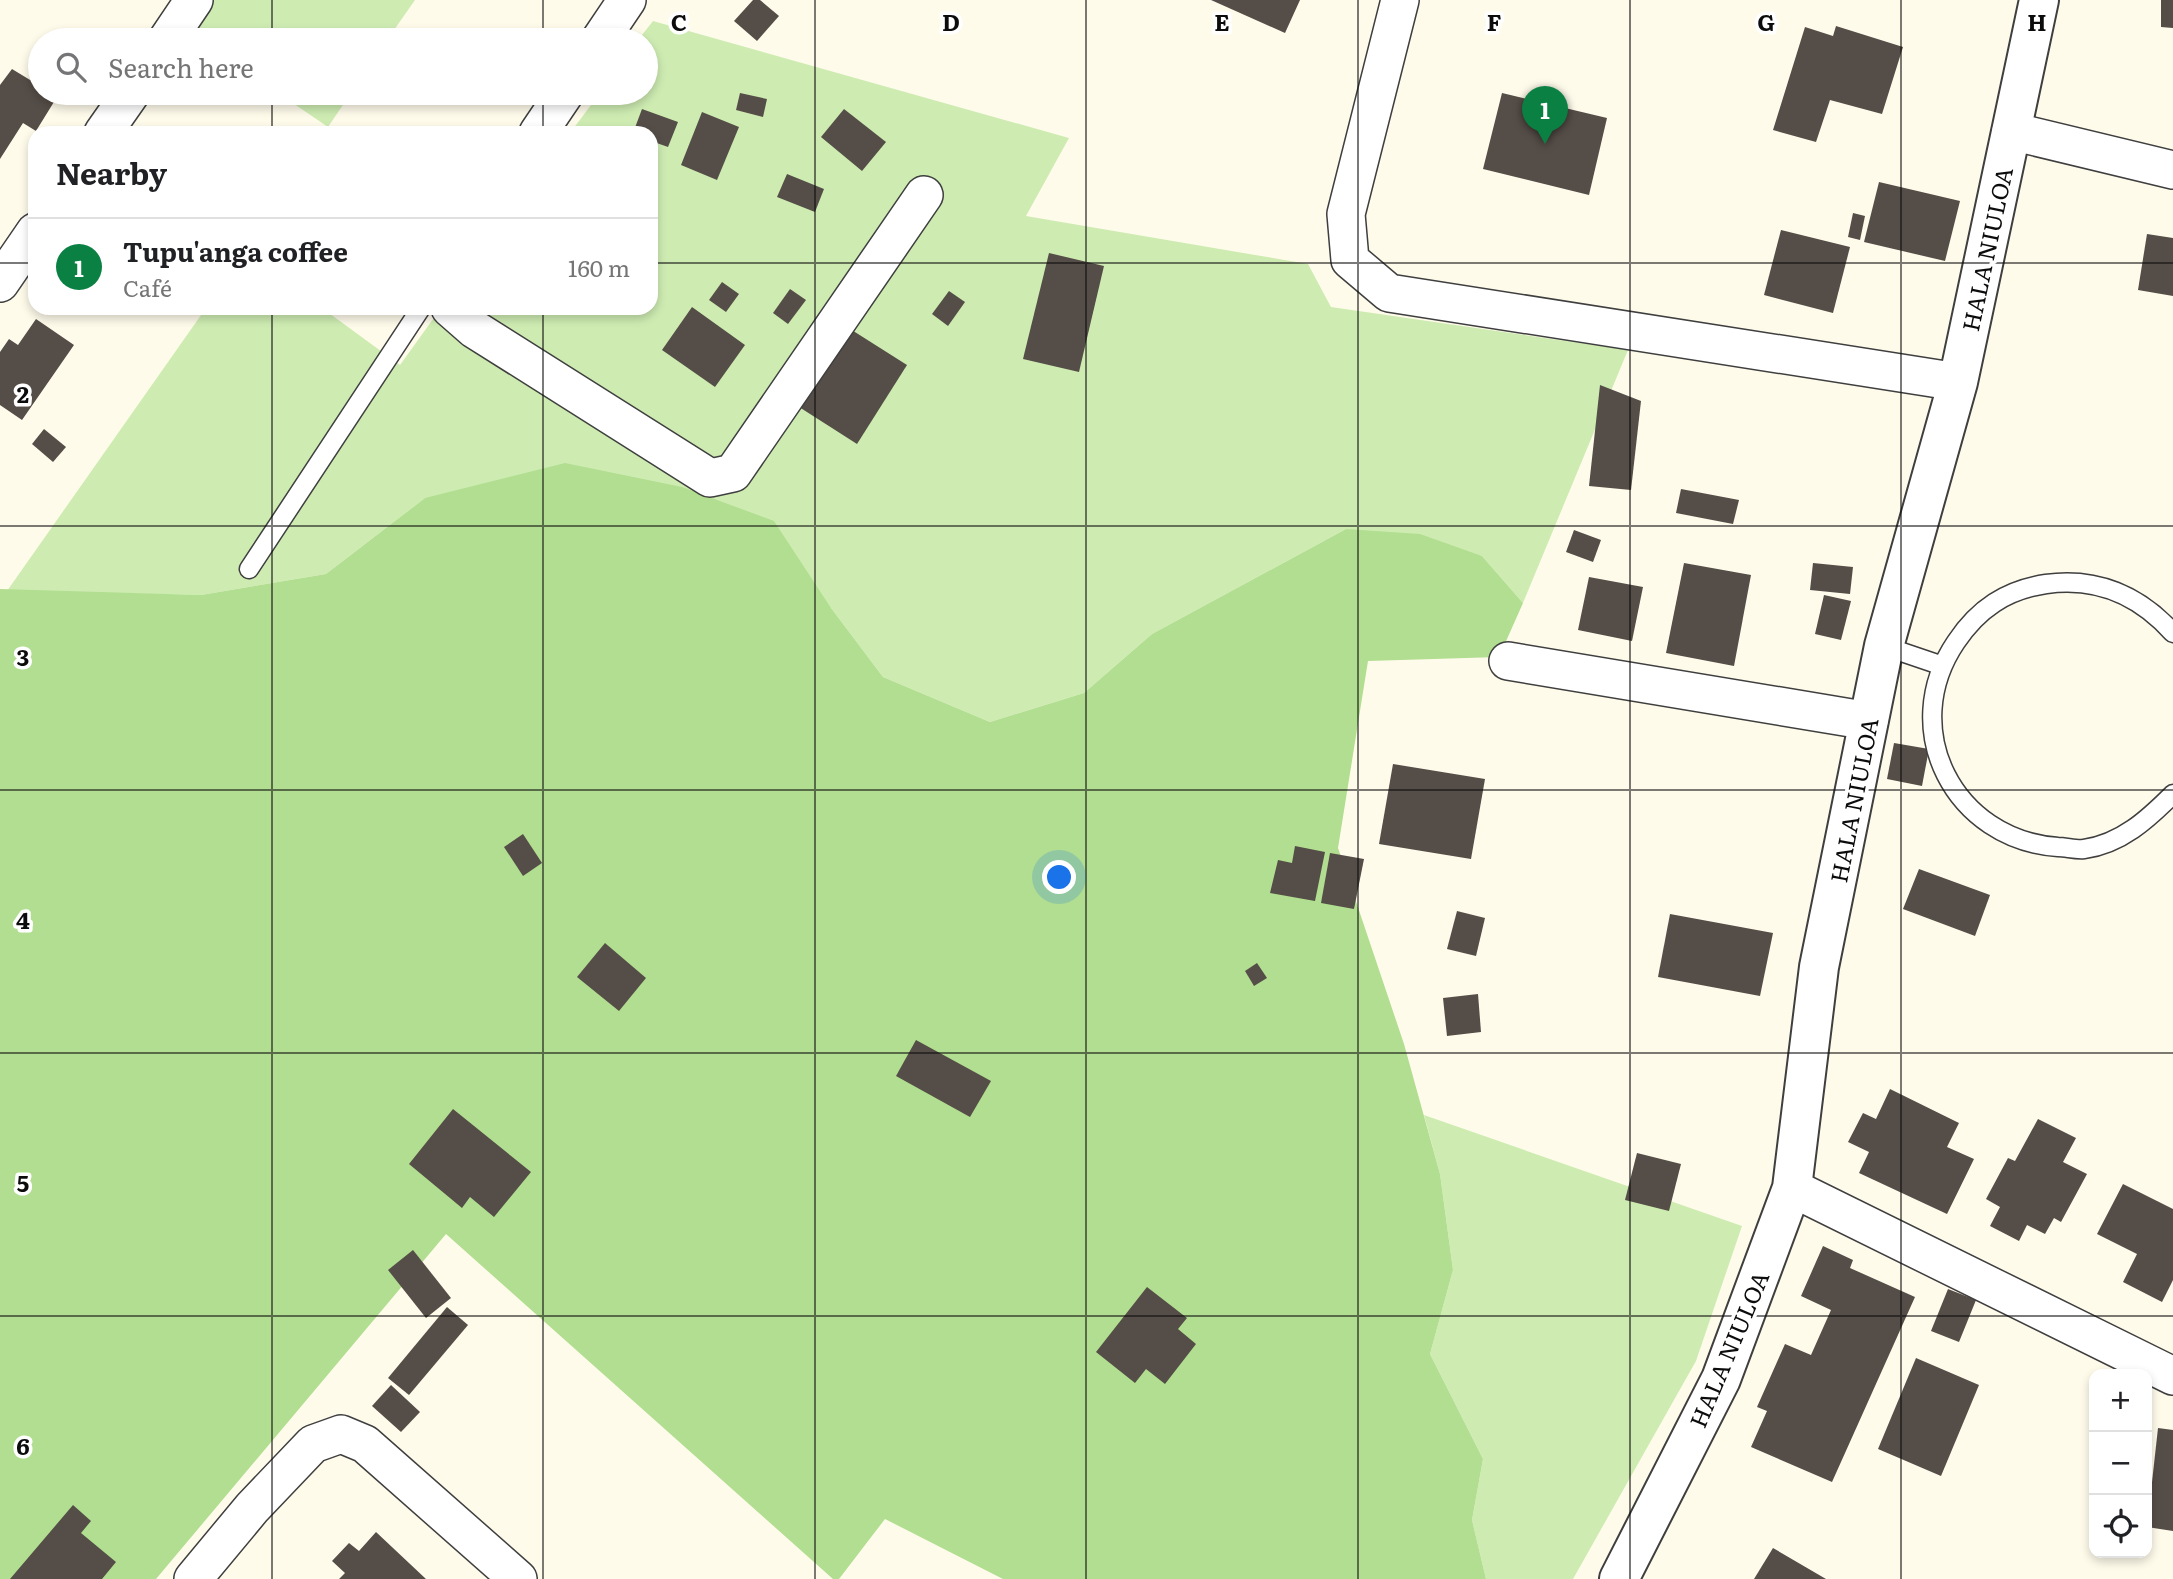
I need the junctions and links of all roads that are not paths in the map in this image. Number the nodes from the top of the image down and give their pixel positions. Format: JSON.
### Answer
{"nodes":[{"id":1,"x":194,"y":0,"type":"edge"},
{"id":2,"x":627,"y":0,"type":"edge"},
{"id":3,"x":1400,"y":0,"type":"edge"},
{"id":4,"x":2039,"y":0,"type":"edge"},
{"id":5,"x":175,"y":28,"type":"edge"},
{"id":6,"x":608,"y":28,"type":"edge"},
{"id":7,"x":123,"y":105,"type":"edge"},
{"id":8,"x":557,"y":105,"type":"edge"},
{"id":9,"x":108,"y":126,"type":"edge"},
{"id":10,"x":543,"y":126,"type":"edge"},
{"id":11,"x":2011,"y":131,"type":"junction"},
{"id":12,"x":2173,"y":170,"type":"edge"},
{"id":13,"x":924,"y":195,"type":"dead end"},
{"id":14,"x":28,"y":242,"type":"edge"},
{"id":15,"x":0,"y":283,"type":"edge"},
{"id":16,"x":416,"y":315,"type":"edge"},
{"id":17,"x":458,"y":315,"type":"edge"},
{"id":18,"x":1958,"y":382,"type":"junction"},
{"id":19,"x":249,"y":569,"type":"dead end"},
{"id":20,"x":2173,"y":633,"type":"edge"},
{"id":21,"x":1884,"y":646,"type":"junction"},
{"id":22,"x":1508,"y":661,"type":"dead end"},
{"id":23,"x":1940,"y":665,"type":"junction"},
{"id":24,"x":1869,"y":721,"type":"junction"},
{"id":25,"x":2173,"y":794,"type":"edge"},
{"id":26,"x":1792,"y":1188,"type":"junction"},
{"id":27,"x":2173,"y":1376,"type":"edge"},
{"id":28,"x":193,"y":1579,"type":"edge"},
{"id":29,"x":518,"y":1579,"type":"edge"},
{"id":30,"x":1619,"y":1579,"type":"edge"}],
"edges":[{"from":1,"to":5,"type":"street"},
{"from":2,"to":6,"type":"street"},
{"from":3,"to":18,"type":"street"},
{"from":4,"to":11,"type":"street","name":"HALA NIULOA"},
{"from":7,"to":9,"type":"street"},
{"from":8,"to":10,"type":"street"},
{"from":11,"to":12,"type":"street"},
{"from":11,"to":18,"type":"street","name":"HALA NIULOA"},
{"from":13,"to":17,"type":"street"},
{"from":14,"to":15,"type":"street"},
{"from":16,"to":19,"type":"lane"},
{"from":18,"to":21,"type":"street","name":"HALA NIULOA"},
{"from":20,"to":23,"type":"lane"},
{"from":21,"to":23,"type":"lane"},
{"from":21,"to":24,"type":"street","name":"HALA NIULOA"},
{"from":22,"to":24,"type":"street"},
{"from":23,"to":25,"type":"lane"},
{"from":24,"to":26,"type":"street","name":"HALA NIULOA"},
{"from":26,"to":27,"type":"street"},
{"from":26,"to":30,"type":"street","name":"HALA NIULOA"},
{"from":28,"to":29,"type":"street"}]}
